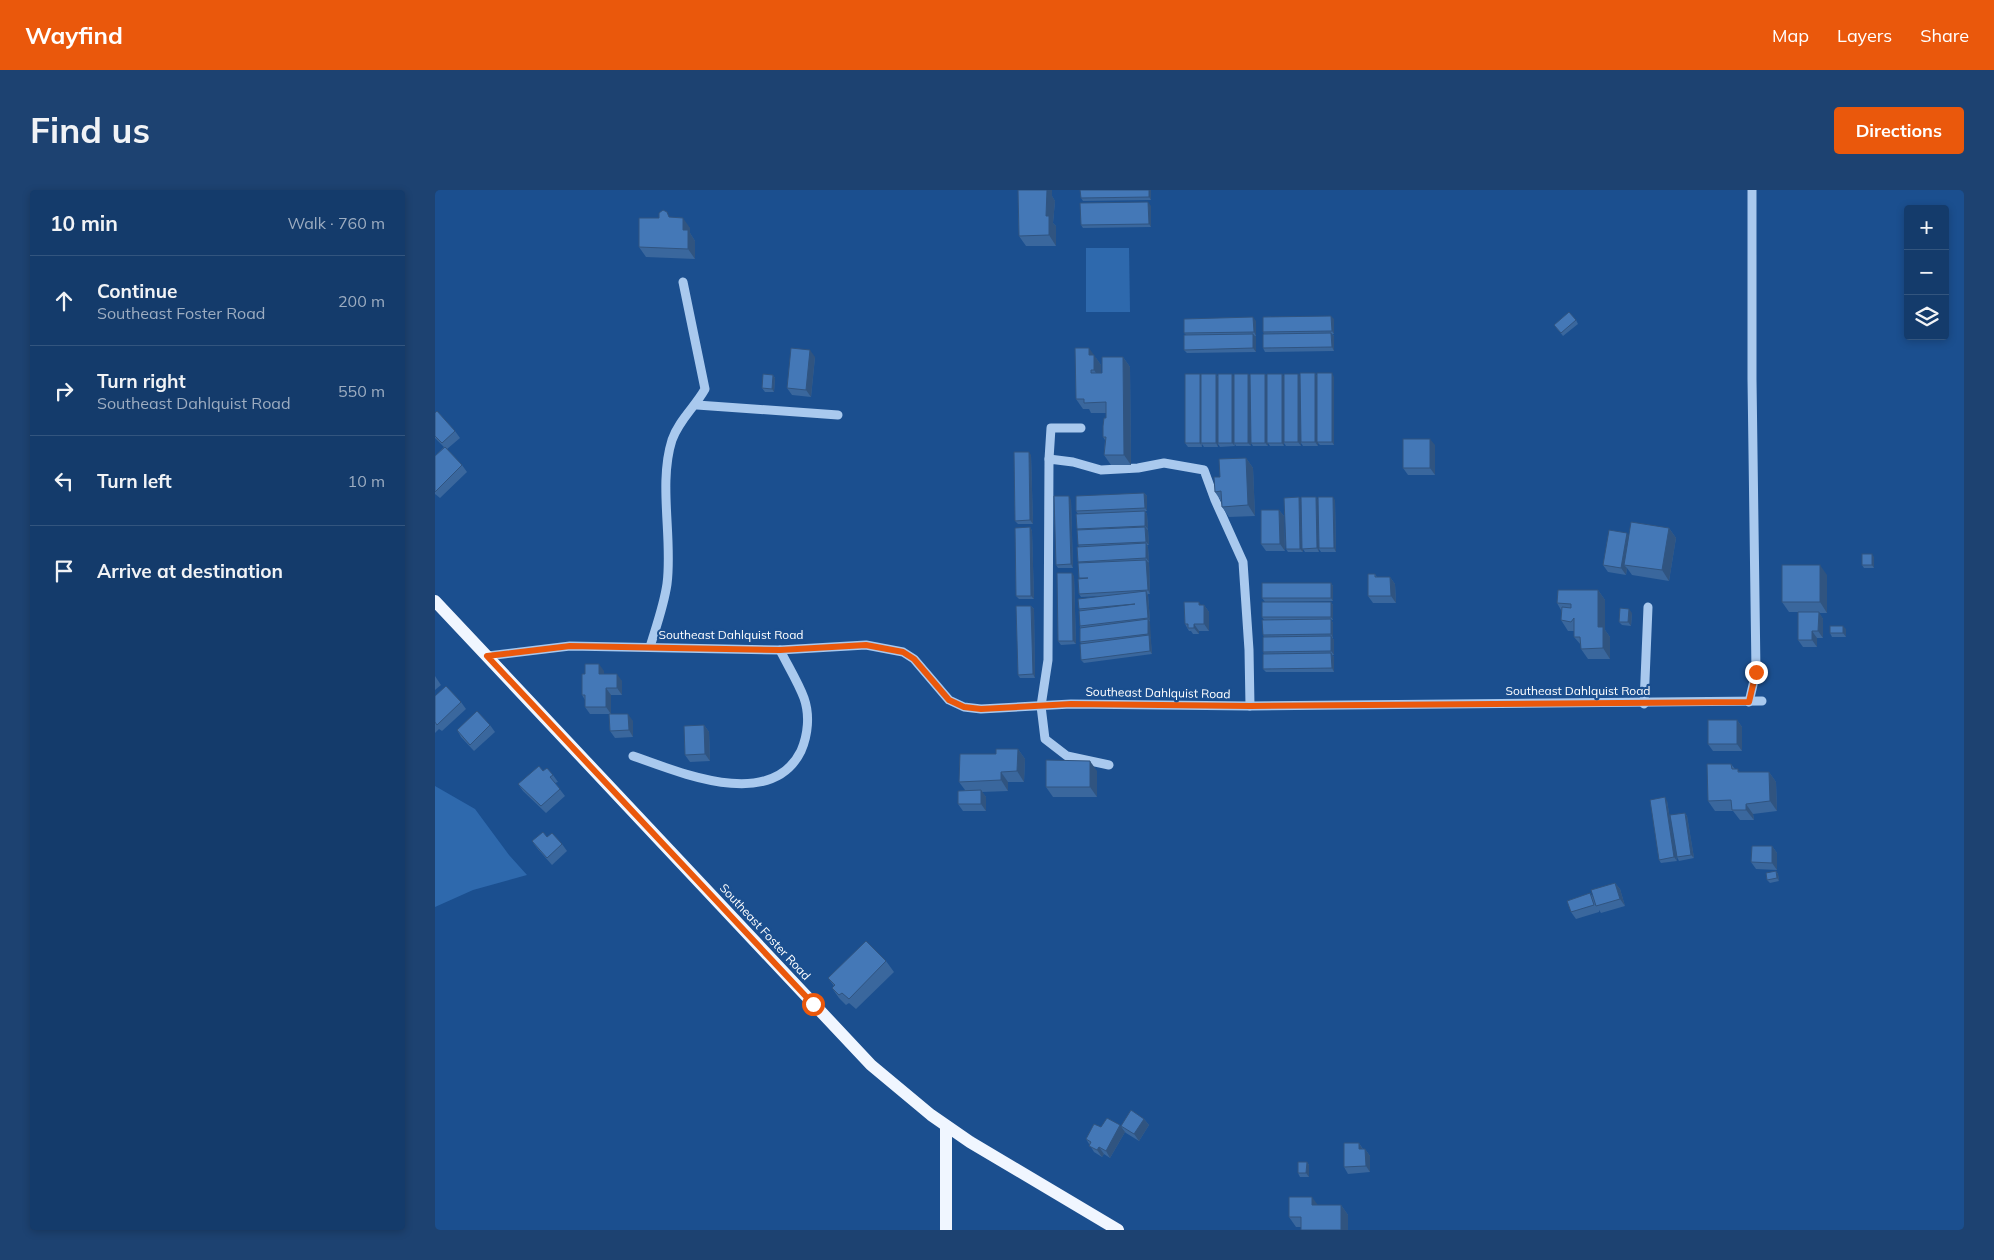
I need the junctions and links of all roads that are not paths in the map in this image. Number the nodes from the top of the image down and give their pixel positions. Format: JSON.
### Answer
{"nodes":[{"id":1,"x":1752,"y":190,"type":"edge"},
{"id":2,"x":683,"y":282,"type":"dead end"},
{"id":3,"x":697,"y":405,"type":"junction"},
{"id":4,"x":838,"y":414,"type":"dead end"},
{"id":5,"x":1081,"y":428,"type":"dead end"},
{"id":6,"x":1049,"y":459,"type":"junction"},
{"id":7,"x":435,"y":601,"type":"edge"},
{"id":8,"x":1648,"y":607,"type":"dead end"},
{"id":9,"x":650,"y":647,"type":"junction"},
{"id":10,"x":780,"y":650,"type":"junction"},
{"id":11,"x":487,"y":656,"type":"junction"},
{"id":12,"x":1762,"y":701,"type":"dead end"},
{"id":13,"x":1749,"y":702,"type":"junction"},
{"id":14,"x":1644,"y":704,"type":"junction"},
{"id":15,"x":1041,"y":706,"type":"junction"},
{"id":16,"x":1250,"y":706,"type":"junction"},
{"id":17,"x":633,"y":756,"type":"dead end"},
{"id":18,"x":1109,"y":765,"type":"dead end"},
{"id":19,"x":946,"y":1126,"type":"junction"},
{"id":20,"x":946,"y":1230,"type":"edge"},
{"id":21,"x":1118,"y":1230,"type":"edge"}],
"edges":[{"from":1,"to":13,"type":"street"},
{"from":2,"to":3,"type":"street"},
{"from":3,"to":4,"type":"street"},
{"from":3,"to":9,"type":"street"},
{"from":5,"to":6,"type":"street"},
{"from":6,"to":15,"type":"street"},
{"from":6,"to":16,"type":"street"},
{"from":7,"to":11,"type":"main road","name":"Southeast Foster Road"},
{"from":8,"to":14,"type":"street"},
{"from":9,"to":10,"type":"street","name":"Southeast Dahlquist Road"},
{"from":9,"to":11,"type":"street","name":"Southeast Dahlquist Road"},
{"from":10,"to":15,"type":"street","name":"Southeast Dahlquist Road"},
{"from":10,"to":17,"type":"street"},
{"from":11,"to":19,"type":"main road","name":"Southeast Foster Road"},
{"from":12,"to":13,"type":"street","name":"Southeast Dahlquist Road"},
{"from":13,"to":14,"type":"street","name":"Southeast Dahlquist Road"},
{"from":14,"to":16,"type":"street","name":"Southeast Dahlquist Road"},
{"from":15,"to":16,"type":"street","name":"Southeast Dahlquist Road"},
{"from":15,"to":18,"type":"street"},
{"from":19,"to":20,"type":"main road"},
{"from":19,"to":21,"type":"main road","name":"Southeast Foster Road"}]}
